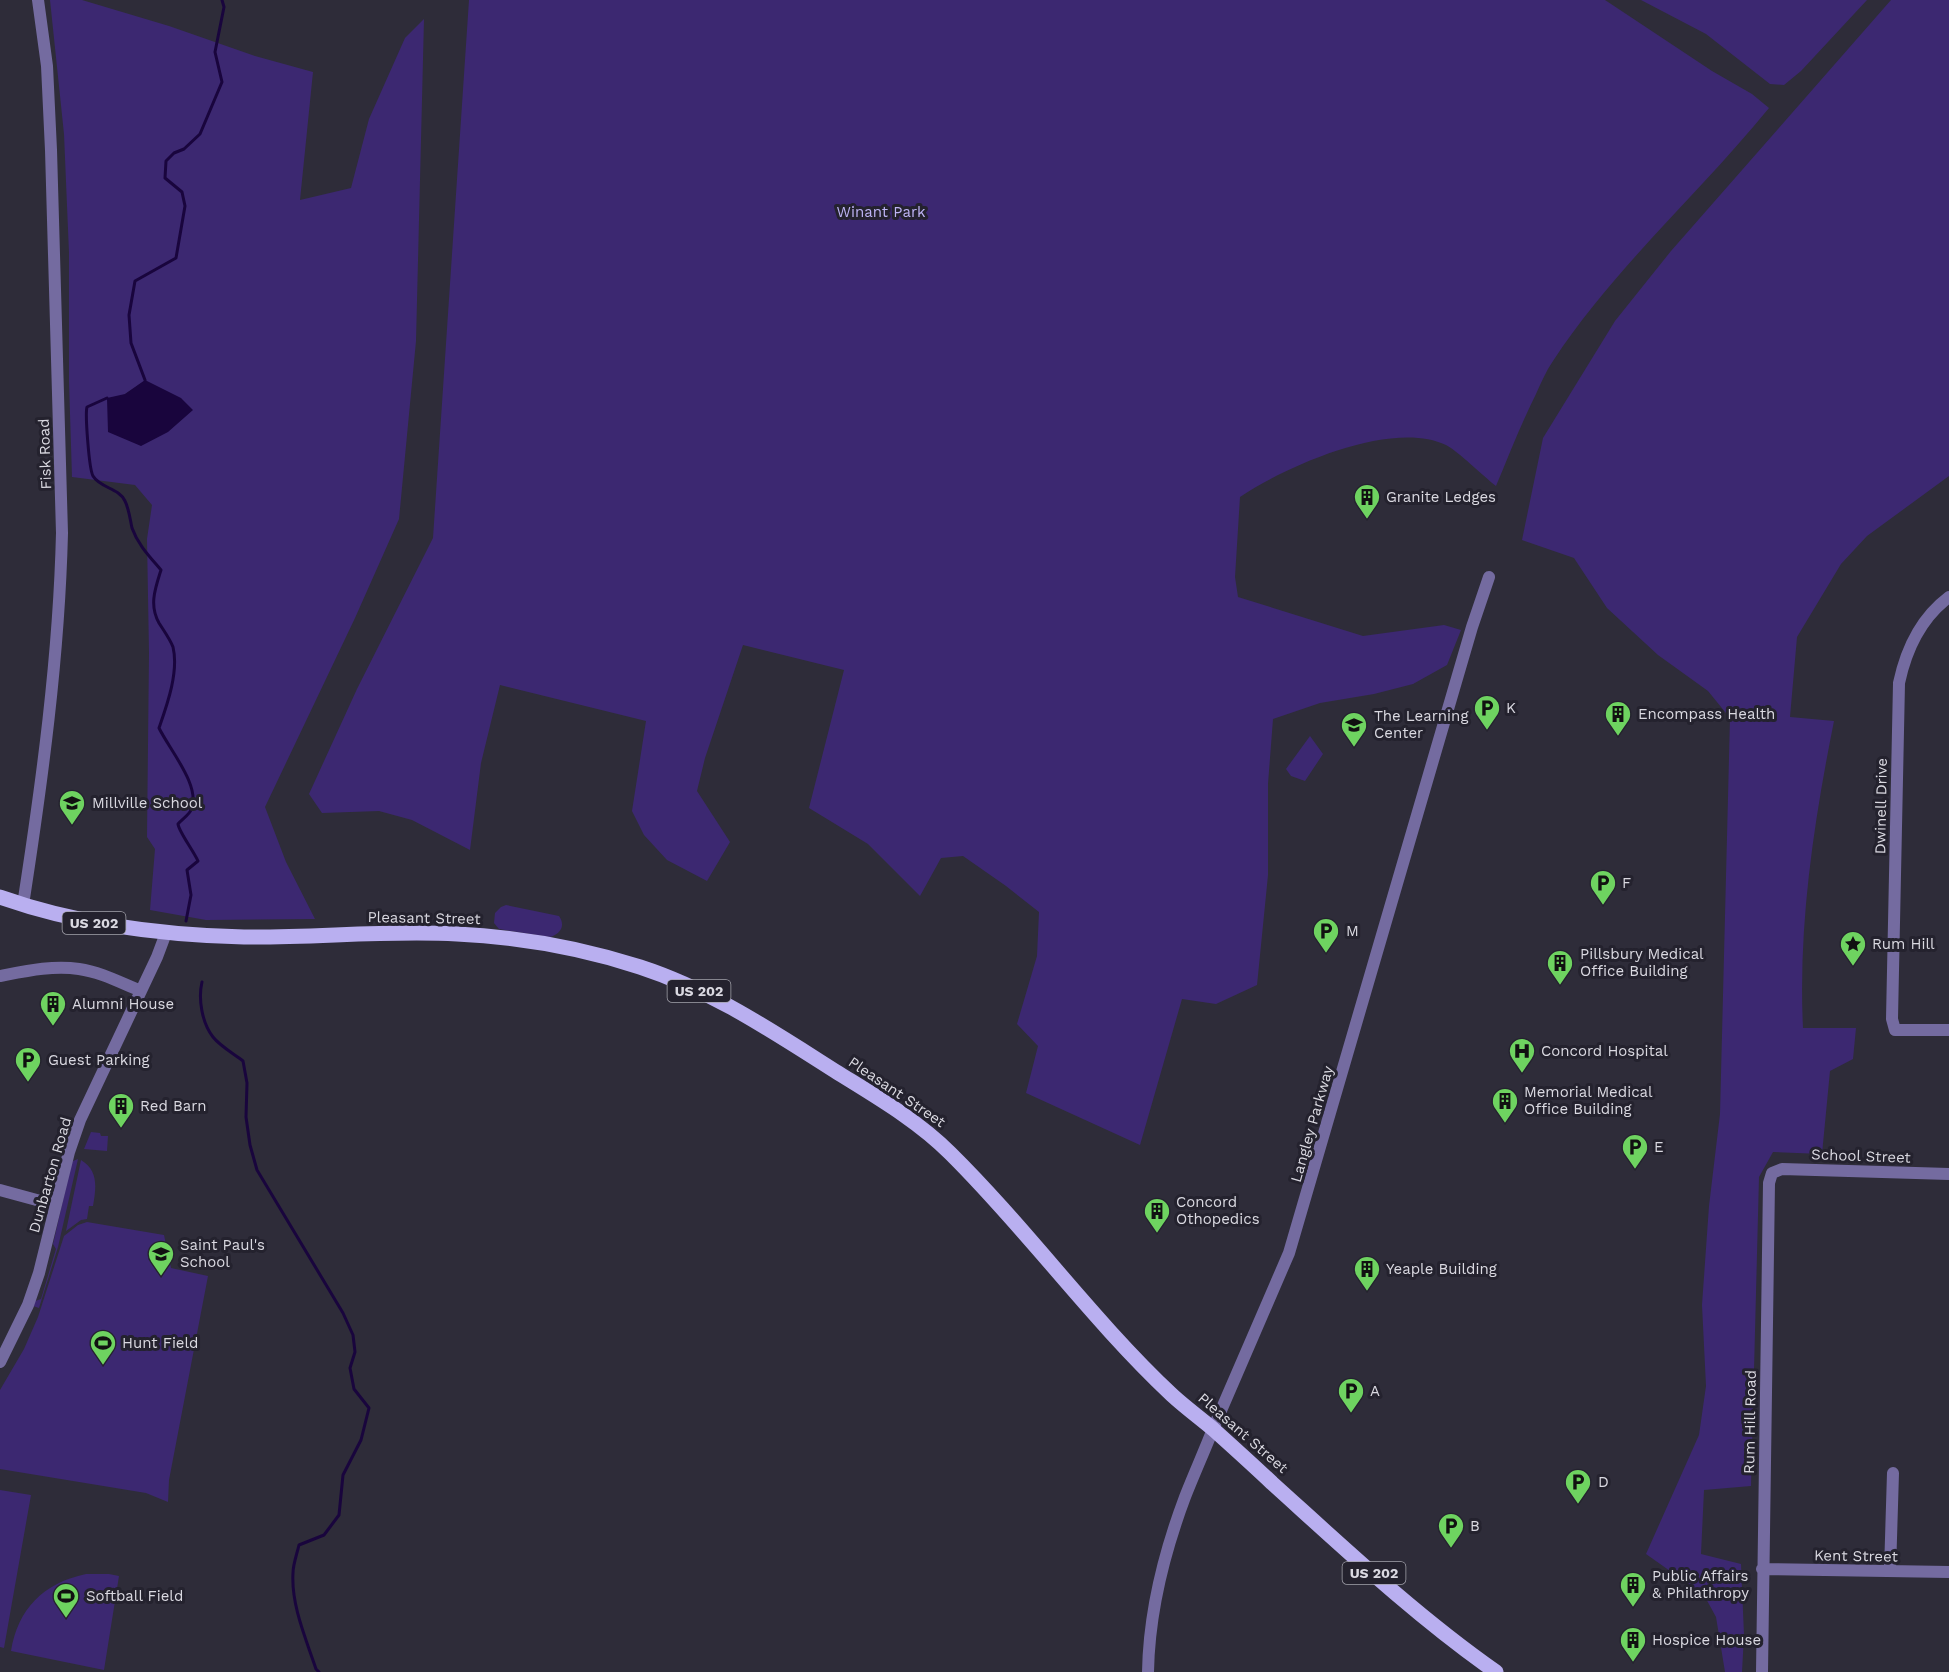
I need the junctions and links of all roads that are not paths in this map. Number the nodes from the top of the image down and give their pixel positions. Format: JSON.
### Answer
{"nodes":[{"id":1,"x":38,"y":0,"type":"edge"},
{"id":2,"x":1489,"y":577,"type":"dead end"},
{"id":3,"x":1949,"y":597,"type":"edge"},
{"id":4,"x":0,"y":897,"type":"edge"},
{"id":5,"x":23,"y":905,"type":"junction"},
{"id":6,"x":166,"y":933,"type":"junction"},
{"id":7,"x":0,"y":976,"type":"edge"},
{"id":8,"x":141,"y":991,"type":"junction"},
{"id":9,"x":1949,"y":1030,"type":"edge"},
{"id":10,"x":1772,"y":1173,"type":"joint"},
{"id":11,"x":1949,"y":1174,"type":"edge"},
{"id":12,"x":0,"y":1190,"type":"edge"},
{"id":13,"x":55,"y":1205,"type":"junction"},
{"id":14,"x":0,"y":1362,"type":"edge"},
{"id":15,"x":1213,"y":1429,"type":"junction"},
{"id":16,"x":1893,"y":1473,"type":"dead end"},
{"id":17,"x":1762,"y":1569,"type":"junction"},
{"id":18,"x":1890,"y":1571,"type":"junction"},
{"id":19,"x":1949,"y":1572,"type":"edge"},
{"id":20,"x":1148,"y":1672,"type":"edge"},
{"id":21,"x":1496,"y":1672,"type":"edge"},
{"id":22,"x":1762,"y":1672,"type":"edge"}],
"edges":[{"from":1,"to":5,"type":"street","name":"Fisk Road"},
{"from":2,"to":15,"type":"street","name":"Langley Parkway"},
{"from":3,"to":9,"type":"street","name":"Dwinell Drive"},
{"from":4,"to":5,"type":"main road","number":"US 202"},
{"from":5,"to":6,"type":"main road","number":"US 202"},
{"from":6,"to":8,"type":"street","name":"Dunbarton Road"},
{"from":6,"to":15,"type":"main road","name":"Pleasant Street","number":"US 202"},
{"from":7,"to":8,"type":"street"},
{"from":8,"to":13,"type":"street","name":"Dunbarton Road"},
{"from":10,"to":11,"type":"street","name":"School Street"},
{"from":10,"to":17,"type":"street","name":"Rum Hill Road"},
{"from":12,"to":13,"type":"street"},
{"from":13,"to":14,"type":"street","name":"Dunbarton Road"},
{"from":15,"to":20,"type":"street","name":"Langley Parkway"},
{"from":15,"to":21,"type":"main road","name":"Pleasant Street","number":"US 202"},
{"from":16,"to":18,"type":"street"},
{"from":17,"to":18,"type":"street","name":"Kent Street"},
{"from":17,"to":22,"type":"street","name":"Rum Hill Road"},
{"from":18,"to":19,"type":"street","name":"Kent Street"}]}
